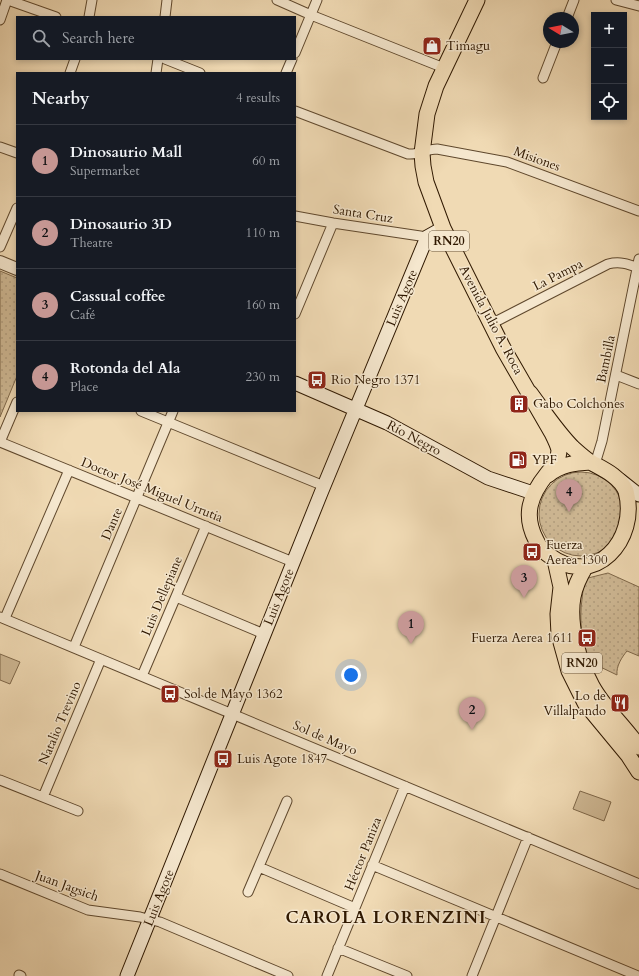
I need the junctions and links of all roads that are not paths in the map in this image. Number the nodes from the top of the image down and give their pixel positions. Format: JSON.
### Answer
{"nodes":[{"id":1,"x":8,"y":0,"type":"edge"},
{"id":2,"x":92,"y":0,"type":"edge"},
{"id":3,"x":167,"y":0,"type":"edge"},
{"id":4,"x":277,"y":0,"type":"edge"},
{"id":5,"x":317,"y":0,"type":"edge"},
{"id":6,"x":478,"y":0,"type":"edge"},
{"id":7,"x":574,"y":0,"type":"edge"},
{"id":8,"x":616,"y":0,"type":"edge"},
{"id":9,"x":639,"y":6,"type":"edge"},
{"id":10,"x":569,"y":12,"type":"edge"},
{"id":11,"x":311,"y":15,"type":"junction"},
{"id":12,"x":53,"y":16,"type":"edge"},
{"id":13,"x":89,"y":16,"type":"edge"},
{"id":14,"x":164,"y":16,"type":"edge"},
{"id":15,"x":0,"y":20,"type":"edge"},
{"id":16,"x":555,"y":48,"type":"edge"},
{"id":17,"x":296,"y":51,"type":"edge"},
{"id":18,"x":75,"y":60,"type":"edge"},
{"id":19,"x":158,"y":60,"type":"edge"},
{"id":20,"x":168,"y":60,"type":"edge"},
{"id":21,"x":292,"y":60,"type":"edge"},
{"id":22,"x":444,"y":68,"type":"junction"},
{"id":23,"x":70,"y":72,"type":"edge"},
{"id":24,"x":156,"y":72,"type":"edge"},
{"id":25,"x":198,"y":72,"type":"edge"},
{"id":26,"x":286,"y":72,"type":"edge"},
{"id":27,"x":543,"y":78,"type":"dead end"},
{"id":28,"x":296,"y":111,"type":"edge"},
{"id":29,"x":0,"y":148,"type":"edge"},
{"id":30,"x":16,"y":153,"type":"edge"},
{"id":31,"x":422,"y":153,"type":"junction"},
{"id":32,"x":16,"y":210,"type":"edge"},
{"id":33,"x":639,"y":211,"type":"edge"},
{"id":34,"x":296,"y":216,"type":"edge"},
{"id":35,"x":334,"y":223,"type":"junction"},
{"id":36,"x":443,"y":228,"type":"junction"},
{"id":37,"x":427,"y":237,"type":"junction"},
{"id":38,"x":0,"y":247,"type":"edge"},
{"id":39,"x":0,"y":262,"type":"edge"},
{"id":40,"x":639,"y":265,"type":"edge"},
{"id":41,"x":16,"y":269,"type":"edge"},
{"id":42,"x":296,"y":312,"type":"edge"},
{"id":43,"x":491,"y":324,"type":"junction"},
{"id":44,"x":616,"y":375,"type":"junction"},
{"id":45,"x":296,"y":383,"type":"edge"},
{"id":46,"x":639,"y":384,"type":"edge"},
{"id":47,"x":530,"y":393,"type":"junction"},
{"id":48,"x":16,"y":404,"type":"edge"},
{"id":49,"x":356,"y":409,"type":"junction"},
{"id":50,"x":144,"y":412,"type":"edge"},
{"id":51,"x":173,"y":412,"type":"edge"},
{"id":52,"x":169,"y":422,"type":"junction"},
{"id":53,"x":0,"y":442,"type":"edge"},
{"id":54,"x":593,"y":463,"type":"junction"},
{"id":55,"x":69,"y":470,"type":"junction"},
{"id":56,"x":544,"y":478,"type":"junction"},
{"id":57,"x":619,"y":480,"type":"junction"},
{"id":58,"x":324,"y":486,"type":"junction"},
{"id":59,"x":533,"y":493,"type":"junction"},
{"id":60,"x":639,"y":495,"type":"edge"},
{"id":61,"x":137,"y":497,"type":"junction"},
{"id":62,"x":206,"y":526,"type":"junction"},
{"id":63,"x":555,"y":560,"type":"junction"},
{"id":64,"x":293,"y":562,"type":"junction"},
{"id":65,"x":586,"y":566,"type":"junction"},
{"id":66,"x":176,"y":597,"type":"junction"},
{"id":67,"x":2,"y":618,"type":"edge"},
{"id":68,"x":264,"y":634,"type":"junction"},
{"id":69,"x":74,"y":647,"type":"junction"},
{"id":70,"x":101,"y":659,"type":"junction"},
{"id":71,"x":142,"y":676,"type":"junction"},
{"id":72,"x":232,"y":713,"type":"junction"},
{"id":73,"x":639,"y":747,"type":"edge"},
{"id":74,"x":639,"y":772,"type":"edge"},
{"id":75,"x":0,"y":780,"type":"edge"},
{"id":76,"x":405,"y":786,"type":"junction"},
{"id":77,"x":43,"y":797,"type":"junction"},
{"id":78,"x":287,"y":801,"type":"dead end"},
{"id":79,"x":78,"y":812,"type":"dead end"},
{"id":80,"x":528,"y":837,"type":"junction"},
{"id":81,"x":372,"y":865,"type":"junction"},
{"id":82,"x":259,"y":867,"type":"junction"},
{"id":83,"x":0,"y":874,"type":"edge"},
{"id":84,"x":639,"y":884,"type":"edge"},
{"id":85,"x":248,"y":892,"type":"dead end"},
{"id":86,"x":355,"y":908,"type":"junction"},
{"id":87,"x":496,"y":917,"type":"junction"},
{"id":88,"x":151,"y":919,"type":"junction"},
{"id":89,"x":338,"y":948,"type":"junction"},
{"id":90,"x":127,"y":976,"type":"edge"},
{"id":91,"x":288,"y":976,"type":"edge"},
{"id":92,"x":327,"y":976,"type":"edge"},
{"id":93,"x":407,"y":976,"type":"edge"},
{"id":94,"x":472,"y":976,"type":"edge"},
{"id":95,"x":638,"y":976,"type":"edge"}],
"edges":[{"from":1,"to":12,"type":"street"},
{"from":1,"to":15,"type":"street"},
{"from":2,"to":13,"type":"street"},
{"from":3,"to":14,"type":"street"},
{"from":4,"to":11,"type":"street"},
{"from":5,"to":11,"type":"street"},
{"from":6,"to":22,"type":"main road","name":"Avenida Julio A. Roca","number":"RN20"},
{"from":7,"to":10,"type":"street"},
{"from":8,"to":9,"type":"street"},
{"from":11,"to":17,"type":"street"},
{"from":11,"to":22,"type":"street"},
{"from":16,"to":27,"type":"street"},
{"from":18,"to":23,"type":"street"},
{"from":19,"to":24,"type":"street"},
{"from":20,"to":25,"type":"street"},
{"from":21,"to":26,"type":"street"},
{"from":22,"to":31,"type":"main road","name":"Avenida Julio A. Roca","number":"RN20"},
{"from":28,"to":31,"type":"street"},
{"from":29,"to":30,"type":"street"},
{"from":31,"to":33,"type":"street","name":"Misiones"},
{"from":31,"to":36,"type":"main road","name":"Avenida Julio A. Roca","number":"RN20"},
{"from":32,"to":38,"type":"street"},
{"from":34,"to":35,"type":"street","name":"Santa Cruz"},
{"from":35,"to":37,"type":"street","name":"Santa Cruz"},
{"from":35,"to":42,"type":"street"},
{"from":36,"to":37,"type":"main road"},
{"from":36,"to":43,"type":"main road","name":"Avenida Julio A. Roca","number":"RN20"},
{"from":37,"to":49,"type":"main road","name":"Luis Agote"},
{"from":39,"to":41,"type":"street"},
{"from":40,"to":43,"type":"street","name":"La Pampa"},
{"from":40,"to":44,"type":"street","name":"Bambilla"},
{"from":43,"to":47,"type":"main road","name":"Avenida Julio A. Roca","number":"RN20"},
{"from":44,"to":46,"type":"street"},
{"from":44,"to":54,"type":"street","name":"Bambilla"},
{"from":45,"to":49,"type":"main road","name":"Río Negro"},
{"from":47,"to":54,"type":"main road","name":"Avenida Julio A. Roca","number":"RN20"},
{"from":47,"to":56,"type":"main road","name":"Avenida Julio A. Roca","number":"RN20"},
{"from":48,"to":53,"type":"street"},
{"from":49,"to":58,"type":"main road","name":"Luis Agote"},
{"from":49,"to":59,"type":"main road","name":"Río Negro"},
{"from":50,"to":52,"type":"street"},
{"from":51,"to":52,"type":"street","name":"Dante"},
{"from":52,"to":58,"type":"street"},
{"from":52,"to":61,"type":"street","name":"Dante"},
{"from":53,"to":55,"type":"street","name":"Doctor José Miguel Urrutia"},
{"from":54,"to":56,"type":"main road","name":"Avenida Julio A. Roca","number":"RN20"},
{"from":54,"to":57,"type":"main road","name":"Avenida Julio A. Roca","number":"RN20"},
{"from":55,"to":61,"type":"street","name":"Doctor José Miguel Urrutia"},
{"from":55,"to":67,"type":"street"},
{"from":56,"to":59,"type":"main road","name":"Avenida Julio A. Roca","number":"RN20"},
{"from":57,"to":60,"type":"main road","name":"Avenida Julio A. Roca"},
{"from":57,"to":65,"type":"main road","name":"Avenida Julio A. Roca","number":"RN20"},
{"from":58,"to":64,"type":"main road","name":"Luis Agote"},
{"from":59,"to":63,"type":"main road","name":"Avenida Julio A. Roca","number":"RN20"},
{"from":61,"to":62,"type":"street","name":"Doctor José Miguel Urrutia"},
{"from":61,"to":69,"type":"street","name":"Dante"},
{"from":62,"to":64,"type":"street","name":"Doctor José Miguel Urrutia"},
{"from":62,"to":66,"type":"street","name":"Luis Dellepiane"},
{"from":63,"to":65,"type":"main road","name":"Avenida Julio A. Roca","number":"RN20"},
{"from":63,"to":74,"type":"main road","number":"RN20"},
{"from":64,"to":68,"type":"main road","name":"Luis Agote"},
{"from":65,"to":73,"type":"main road","number":"RN20"},
{"from":66,"to":68,"type":"street"},
{"from":66,"to":71,"type":"street","name":"Luis Dellepiane"},
{"from":67,"to":69,"type":"street","name":"Sol de Mayo"},
{"from":68,"to":72,"type":"main road","name":"Luis Agote"},
{"from":69,"to":70,"type":"street","name":"Sol de Mayo"},
{"from":70,"to":71,"type":"street","name":"Sol de Mayo"},
{"from":70,"to":77,"type":"street","name":"Natalio Trevino"},
{"from":71,"to":72,"type":"street","name":"Sol de Mayo"},
{"from":72,"to":76,"type":"street","name":"Sol de Mayo"},
{"from":72,"to":88,"type":"main road","name":"Luis Agote"},
{"from":75,"to":77,"type":"street"},
{"from":76,"to":80,"type":"street","name":"Sol de Mayo"},
{"from":76,"to":81,"type":"street","name":"Héctor Paniza"},
{"from":77,"to":79,"type":"street"},
{"from":78,"to":82,"type":"street"},
{"from":80,"to":84,"type":"street","name":"Sol de Mayo"},
{"from":80,"to":87,"type":"street"},
{"from":81,"to":86,"type":"street","name":"Héctor Paniza"},
{"from":81,"to":87,"type":"street"},
{"from":82,"to":85,"type":"street"},
{"from":82,"to":86,"type":"street"},
{"from":83,"to":88,"type":"street","name":"Juan Jagsich"},
{"from":86,"to":89,"type":"street","name":"Héctor Paniza"},
{"from":87,"to":94,"type":"street"},
{"from":87,"to":95,"type":"street"},
{"from":88,"to":90,"type":"main road","name":"Luis Agote"},
{"from":88,"to":91,"type":"street","name":"Juan Jagsich"},
{"from":89,"to":92,"type":"street","name":"Héctor Paniza"},
{"from":89,"to":93,"type":"street"}]}
